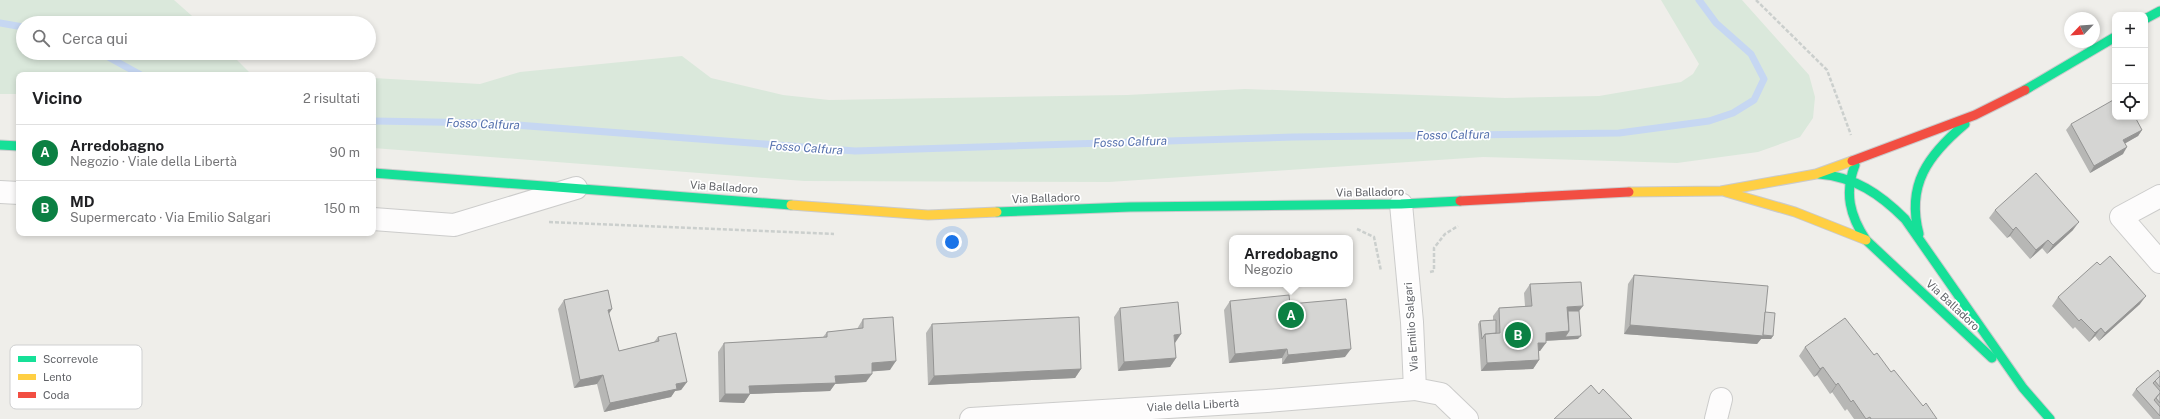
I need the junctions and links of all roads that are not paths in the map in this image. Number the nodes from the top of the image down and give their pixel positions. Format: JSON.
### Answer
{"nodes":[{"id":1,"x":2160,"y":10,"type":"edge"},
{"id":2,"x":2148,"y":17,"type":"edge"},
{"id":3,"x":2112,"y":39,"type":"edge"},
{"id":4,"x":1975,"y":115,"type":"junction"},
{"id":5,"x":0,"y":145,"type":"edge"},
{"id":6,"x":16,"y":146,"type":"edge"},
{"id":7,"x":1860,"y":158,"type":"junction"},
{"id":8,"x":376,"y":173,"type":"edge"},
{"id":9,"x":1816,"y":174,"type":"junction"},
{"id":10,"x":1850,"y":179,"type":"junction"},
{"id":11,"x":577,"y":188,"type":"junction"},
{"id":12,"x":1721,"y":191,"type":"junction"},
{"id":13,"x":0,"y":192,"type":"edge"},
{"id":14,"x":16,"y":193,"type":"edge"},
{"id":15,"x":2160,"y":196,"type":"edge"},
{"id":16,"x":1401,"y":204,"type":"junction"},
{"id":17,"x":376,"y":219,"type":"edge"},
{"id":18,"x":1921,"y":239,"type":"junction"},
{"id":19,"x":1866,"y":240,"type":"junction"},
{"id":20,"x":2160,"y":262,"type":"edge"},
{"id":21,"x":2023,"y":388,"type":"junction"},
{"id":22,"x":1415,"y":389,"type":"junction"},
{"id":23,"x":1267,"y":410,"type":"edge"},
{"id":24,"x":971,"y":419,"type":"edge"},
{"id":25,"x":1467,"y":419,"type":"edge"},
{"id":26,"x":2050,"y":419,"type":"edge"}],
"edges":[{"from":1,"to":2,"type":"street"},
{"from":3,"to":4,"type":"street"},
{"from":4,"to":7,"type":"street"},
{"from":4,"to":18,"type":"street","name":"Via Balladoro"},
{"from":5,"to":6,"type":"street"},
{"from":7,"to":9,"type":"street","name":"Via Balladoro"},
{"from":7,"to":10,"type":"street","name":"Via Balladoro"},
{"from":8,"to":11,"type":"street","name":"Via Balladoro"},
{"from":9,"to":10,"type":"street","name":"Via Balladoro"},
{"from":9,"to":12,"type":"street","name":"Via Balladoro"},
{"from":10,"to":18,"type":"street","name":"Via Balladoro"},
{"from":10,"to":19,"type":"street","name":"Via Balladoro"},
{"from":11,"to":16,"type":"street","name":"Via Balladoro"},
{"from":11,"to":17,"type":"street"},
{"from":12,"to":16,"type":"street","name":"Via Balladoro"},
{"from":12,"to":19,"type":"street","name":"Via Balladoro"},
{"from":13,"to":14,"type":"street"},
{"from":15,"to":20,"type":"street"},
{"from":16,"to":22,"type":"street","name":"Via Emilio Salgari"},
{"from":18,"to":21,"type":"street","name":"Via Balladoro"},
{"from":19,"to":21,"type":"street","name":"Via Balladoro"},
{"from":21,"to":26,"type":"street","name":"Via Balladoro"},
{"from":22,"to":23,"type":"street","name":"Viale della Libertà"},
{"from":22,"to":25,"type":"street"},
{"from":23,"to":24,"type":"street","name":"Viale della Libertà"}]}
